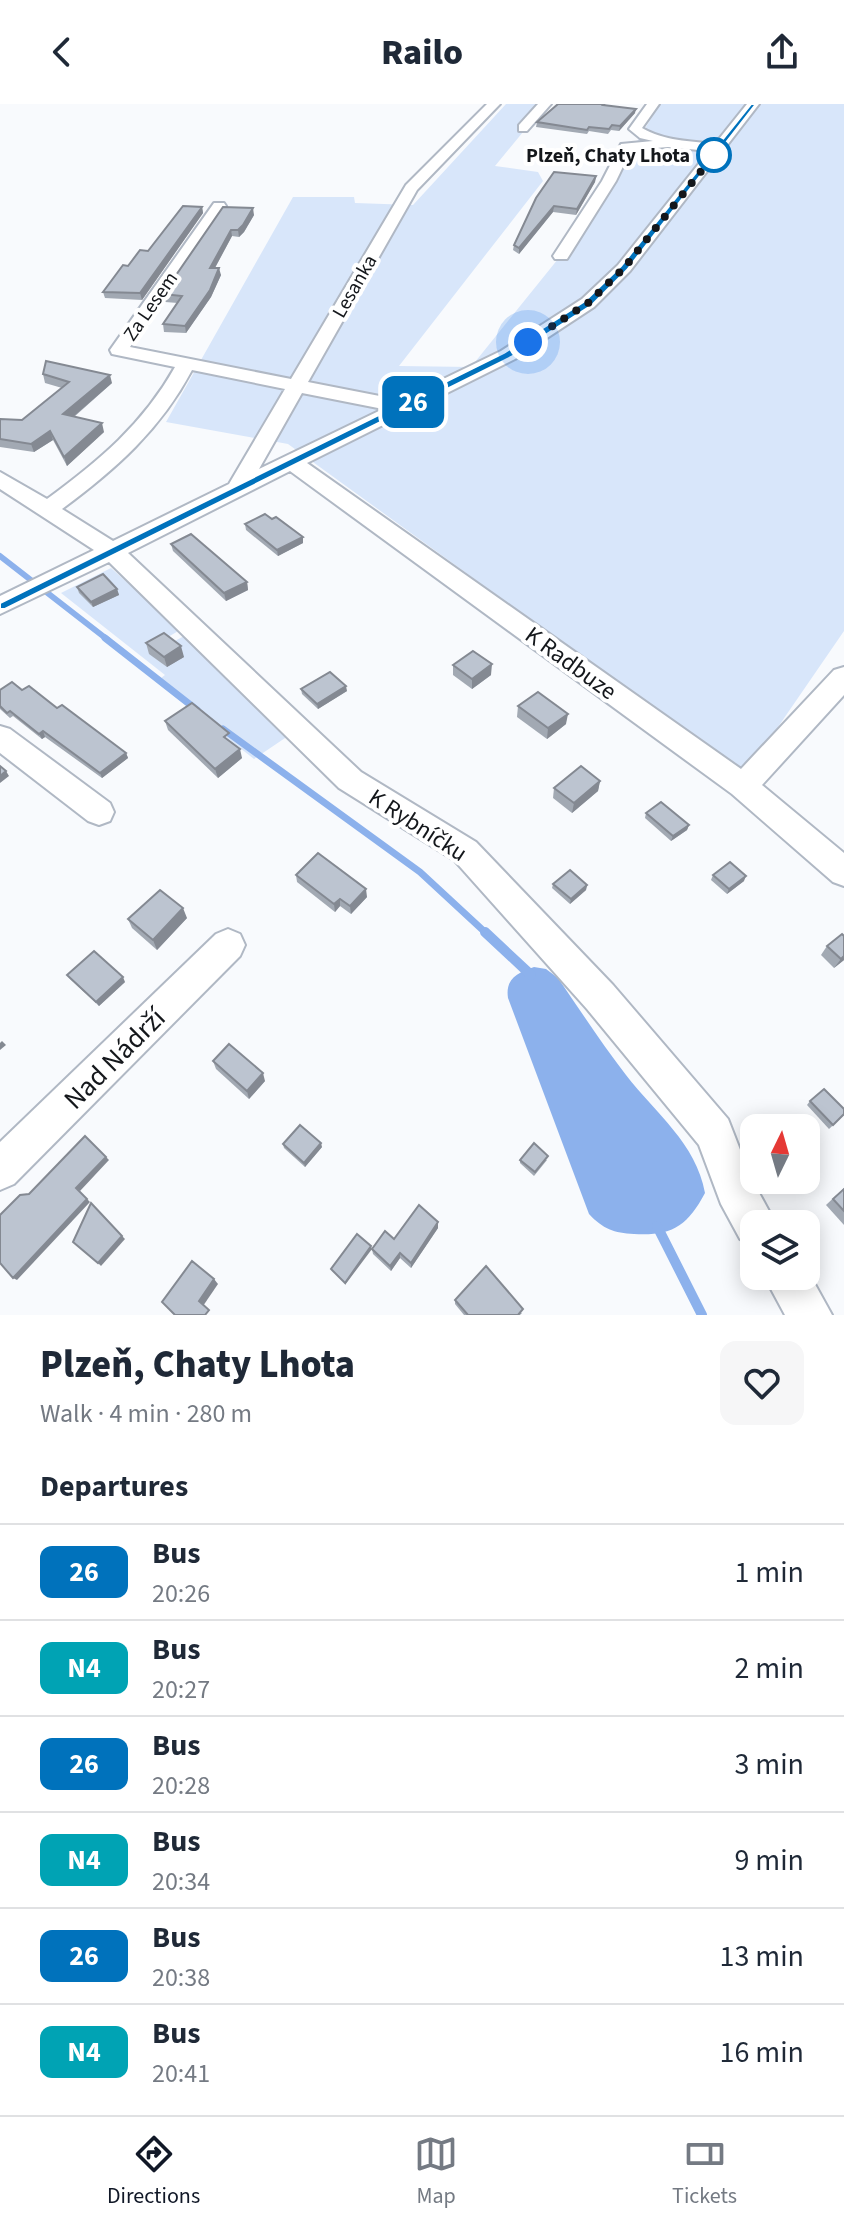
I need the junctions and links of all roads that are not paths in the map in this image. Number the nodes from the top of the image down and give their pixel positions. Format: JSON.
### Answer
{"nodes":[{"id":1,"x":494,"y":104,"type":"edge"},
{"id":2,"x":545,"y":104,"type":"edge"},
{"id":3,"x":653,"y":104,"type":"edge"},
{"id":4,"x":753,"y":104,"type":"edge"},
{"id":5,"x":523,"y":128,"type":"dead end"},
{"id":6,"x":688,"y":144,"type":"junction"},
{"id":7,"x":719,"y":148,"type":"junction"},
{"id":8,"x":219,"y":206,"type":"edge"},
{"id":9,"x":561,"y":256,"type":"dead end"},
{"id":10,"x":186,"y":363,"type":"junction"},
{"id":11,"x":298,"y":385,"type":"junction"},
{"id":12,"x":403,"y":407,"type":"junction"},
{"id":13,"x":291,"y":462,"type":"junction"},
{"id":14,"x":0,"y":468,"type":"edge"},
{"id":15,"x":0,"y":479,"type":"edge"},
{"id":16,"x":238,"y":487,"type":"junction"},
{"id":17,"x":54,"y":508,"type":"junction"},
{"id":18,"x":111,"y":550,"type":"junction"},
{"id":19,"x":0,"y":606,"type":"edge"},
{"id":20,"x":840,"y":688,"type":"edge"},
{"id":21,"x":0,"y":737,"type":"edge"},
{"id":22,"x":743,"y":786,"type":"junction"},
{"id":23,"x":99,"y":812,"type":"dead end"},
{"id":24,"x":844,"y":872,"type":"edge"},
{"id":25,"x":228,"y":945,"type":"dead end"},
{"id":26,"x":0,"y":1170,"type":"edge"},
{"id":27,"x":747,"y":1210,"type":"edge"},
{"id":28,"x":795,"y":1290,"type":"edge"},
{"id":29,"x":810,"y":1315,"type":"edge"}],
"edges":[{"from":1,"to":11,"type":"street","name":"Lesanka"},
{"from":2,"to":5,"type":"street"},
{"from":3,"to":6,"type":"street"},
{"from":4,"to":7,"type":"street"},
{"from":6,"to":7,"type":"street"},
{"from":6,"to":9,"type":"street"},
{"from":7,"to":12,"type":"street"},
{"from":8,"to":10,"type":"street","name":"Za Lesem"},
{"from":10,"to":11,"type":"street","name":"Za Lesem"},
{"from":10,"to":17,"type":"street"},
{"from":11,"to":12,"type":"street","name":"Za Lesem"},
{"from":11,"to":16,"type":"street","name":"Lesanka"},
{"from":12,"to":13,"type":"street"},
{"from":13,"to":16,"type":"street"},
{"from":13,"to":22,"type":"street","name":"K Radbuze"},
{"from":14,"to":17,"type":"street","name":"K Rybníčku"},
{"from":15,"to":17,"type":"street","name":"K Rybníčku"},
{"from":16,"to":18,"type":"street"},
{"from":17,"to":18,"type":"street","name":"K Rybníčku"},
{"from":18,"to":19,"type":"street"},
{"from":18,"to":27,"type":"street","name":"K Rybníčku"},
{"from":20,"to":22,"type":"street"},
{"from":21,"to":23,"type":"street"},
{"from":22,"to":24,"type":"street","name":"K Radbuze"},
{"from":25,"to":26,"type":"street","name":"Nad Nádrží"},
{"from":28,"to":29,"type":"street"}]}
